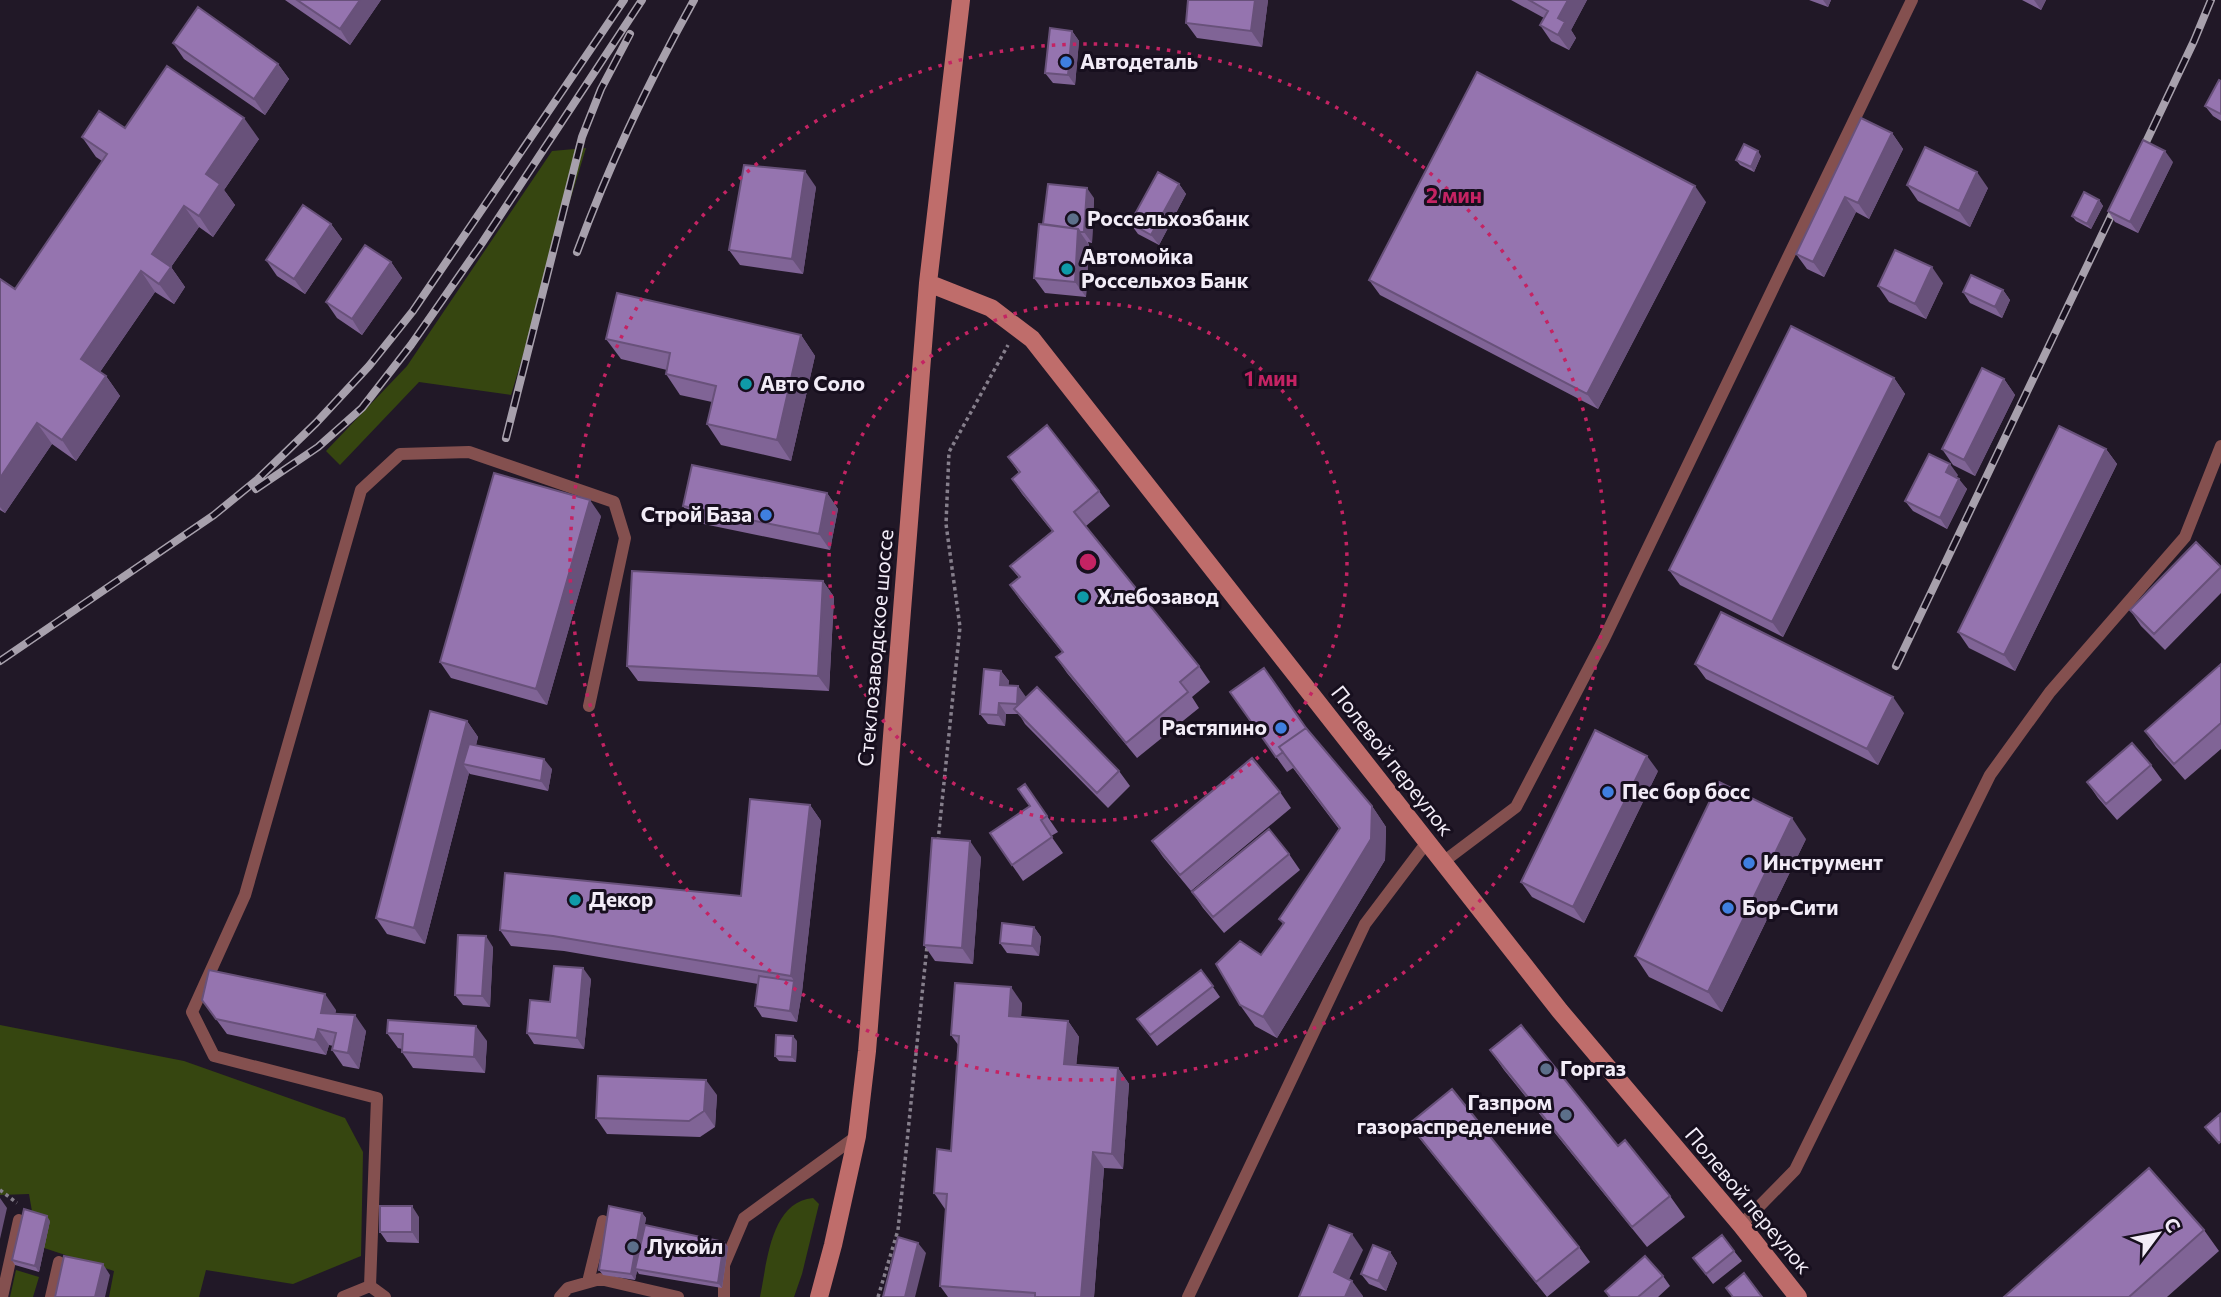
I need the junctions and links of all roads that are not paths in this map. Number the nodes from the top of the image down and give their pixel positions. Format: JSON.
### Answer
{"nodes":[{"id":1,"x":961,"y":0,"type":"edge"},
{"id":2,"x":1912,"y":0,"type":"edge"},
{"id":3,"x":928,"y":283,"type":"junction"},
{"id":4,"x":2221,"y":446,"type":"edge"},
{"id":5,"x":589,"y":706,"type":"dead end"},
{"id":6,"x":1427,"y":842,"type":"junction"},
{"id":7,"x":1443,"y":862,"type":"junction"},
{"id":8,"x":857,"y":1136,"type":"junction"},
{"id":9,"x":19,"y":1220,"type":"edge"},
{"id":10,"x":603,"y":1221,"type":"dead end"},
{"id":11,"x":1741,"y":1225,"type":"junction"},
{"id":12,"x":59,"y":1262,"type":"dead end"},
{"id":13,"x":588,"y":1282,"type":"junction"},
{"id":14,"x":370,"y":1286,"type":"junction"},
{"id":15,"x":2,"y":1297,"type":"edge"},
{"id":16,"x":51,"y":1297,"type":"edge"},
{"id":17,"x":343,"y":1297,"type":"edge"},
{"id":18,"x":385,"y":1297,"type":"edge"},
{"id":19,"x":561,"y":1297,"type":"edge"},
{"id":20,"x":678,"y":1297,"type":"edge"},
{"id":21,"x":723,"y":1297,"type":"edge"},
{"id":22,"x":819,"y":1297,"type":"edge"},
{"id":23,"x":1188,"y":1297,"type":"edge"},
{"id":24,"x":1798,"y":1297,"type":"edge"}],
"edges":[{"from":1,"to":3,"type":"street","name":"Стеклозаводское шоссе"},
{"from":2,"to":7,"type":"lane"},
{"from":3,"to":6,"type":"street","name":"Полевой переулок"},
{"from":3,"to":8,"type":"street","name":"Стеклозаводское шоссе"},
{"from":4,"to":11,"type":"lane"},
{"from":5,"to":14,"type":"lane"},
{"from":6,"to":7,"type":"street","name":"Полевой переулок"},
{"from":6,"to":23,"type":"lane"},
{"from":7,"to":11,"type":"street","name":"Полевой переулок"},
{"from":8,"to":21,"type":"lane"},
{"from":8,"to":22,"type":"street","name":"Стеклозаводское шоссе"},
{"from":9,"to":15,"type":"lane"},
{"from":10,"to":13,"type":"lane"},
{"from":11,"to":24,"type":"street","name":"Полевой переулок"},
{"from":12,"to":16,"type":"lane"},
{"from":13,"to":19,"type":"lane"},
{"from":13,"to":20,"type":"lane"},
{"from":14,"to":17,"type":"lane"},
{"from":14,"to":18,"type":"lane"}]}
